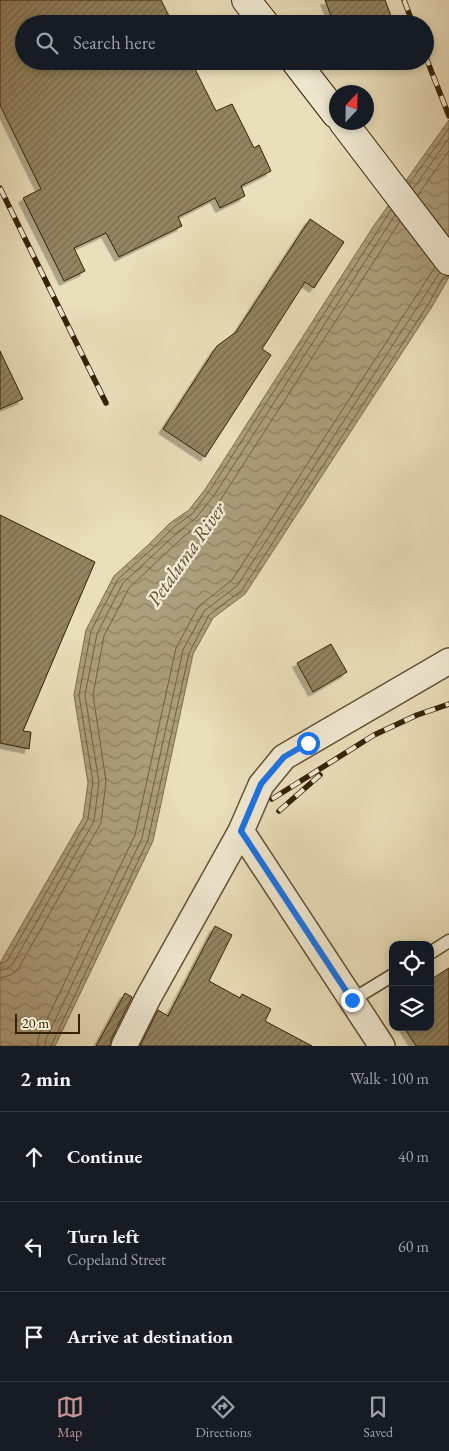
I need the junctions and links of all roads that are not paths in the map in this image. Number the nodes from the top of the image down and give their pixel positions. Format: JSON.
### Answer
{"nodes":[{"id":1,"x":246,"y":0,"type":"edge"},
{"id":2,"x":258,"y":15,"type":"edge"},
{"id":3,"x":302,"y":70,"type":"edge"},
{"id":4,"x":329,"y":105,"type":"edge"},
{"id":5,"x":349,"y":130,"type":"edge"},
{"id":6,"x":449,"y":261,"type":"edge"},
{"id":7,"x":449,"y":661,"type":"edge"},
{"id":8,"x":241,"y":831,"type":"junction"},
{"id":9,"x":449,"y":942,"type":"edge"},
{"id":10,"x":434,"y":951,"type":"edge"},
{"id":11,"x":389,"y":977,"type":"edge"},
{"id":12,"x":352,"y":1000,"type":"junction"},
{"id":13,"x":124,"y":1046,"type":"edge"},
{"id":14,"x":382,"y":1046,"type":"edge"}],
"edges":[{"from":1,"to":2,"type":"main road"},
{"from":3,"to":4,"type":"main road"},
{"from":5,"to":6,"type":"main road"},
{"from":7,"to":8,"type":"street"},
{"from":8,"to":12,"type":"street"},
{"from":8,"to":13,"type":"street"},
{"from":9,"to":10,"type":"lane"},
{"from":11,"to":12,"type":"lane"},
{"from":12,"to":14,"type":"street"}]}
